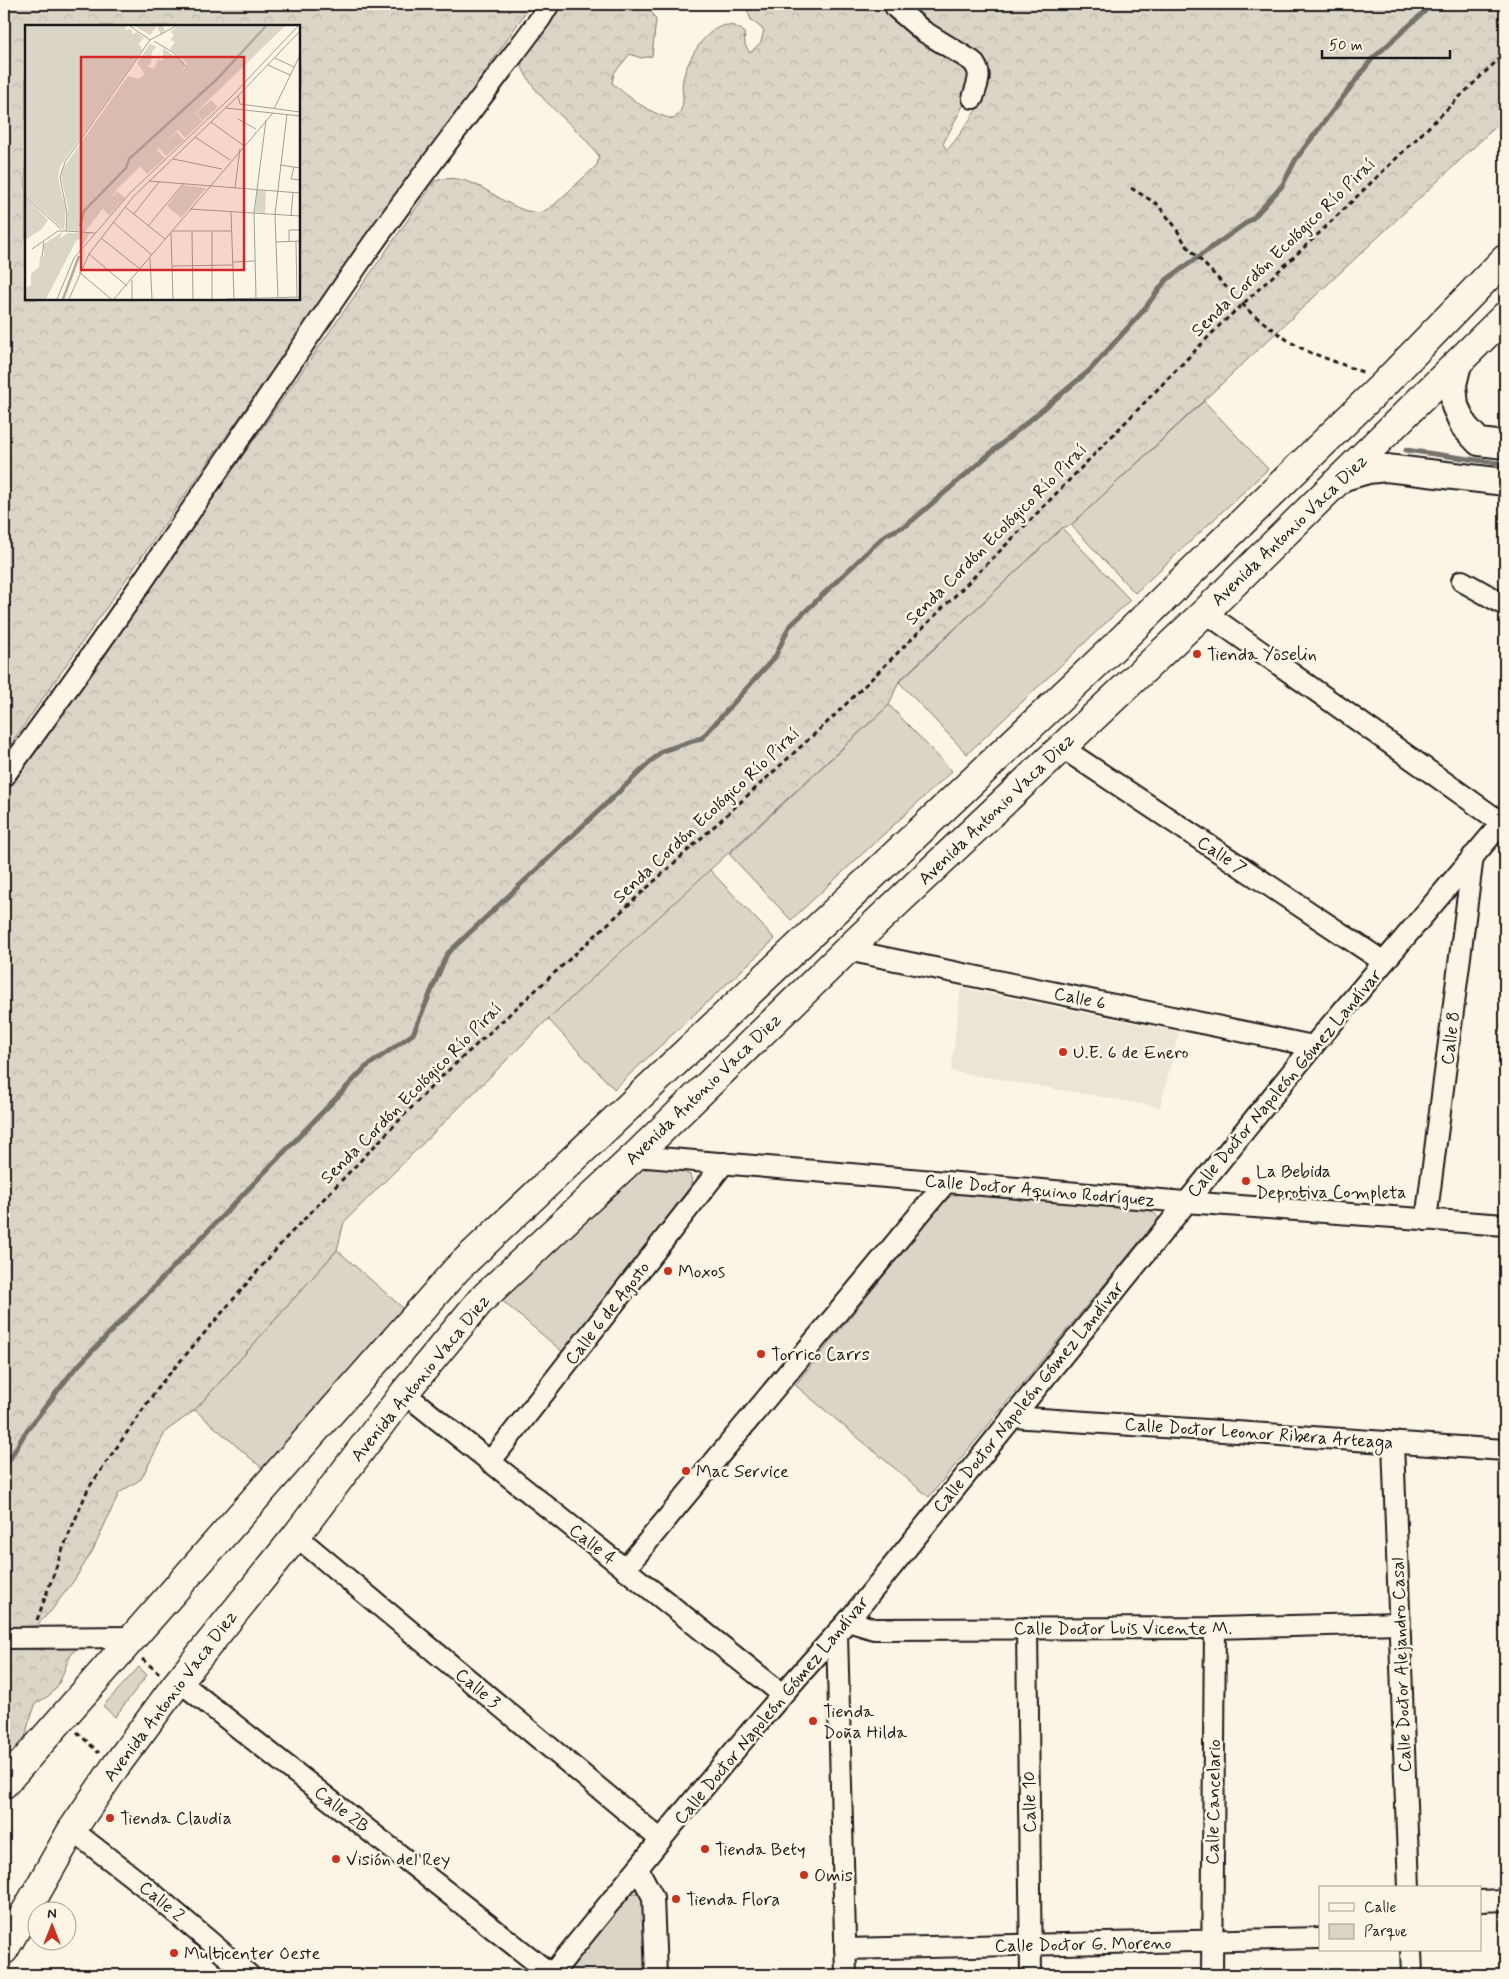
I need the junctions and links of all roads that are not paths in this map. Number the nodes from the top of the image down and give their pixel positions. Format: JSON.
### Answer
{"nodes":[{"id":1,"x":549,"y":4,"type":"edge"},
{"id":2,"x":894,"y":4,"type":"edge"},
{"id":3,"x":973,"y":98,"type":"dead end"},
{"id":4,"x":1505,"y":259,"type":"edge"},
{"id":5,"x":1505,"y":316,"type":"edge"},
{"id":6,"x":1458,"y":364,"type":"junction"},
{"id":7,"x":1505,"y":445,"type":"edge"},
{"id":8,"x":1344,"y":477,"type":"junction"},
{"id":9,"x":1505,"y":482,"type":"edge"},
{"id":10,"x":1462,"y":581,"type":"dead end"},
{"id":11,"x":1505,"y":606,"type":"edge"},
{"id":12,"x":1205,"y":612,"type":"junction"},
{"id":13,"x":1109,"y":652,"type":"junction"},
{"id":14,"x":1061,"y":747,"type":"junction"},
{"id":15,"x":4,"y":776,"type":"edge"},
{"id":16,"x":1504,"y":821,"type":"edge"},
{"id":17,"x":1473,"y":856,"type":"junction"},
{"id":18,"x":847,"y":950,"type":"junction"},
{"id":19,"x":1384,"y":962,"type":"junction"},
{"id":20,"x":1313,"y":1046,"type":"junction"},
{"id":21,"x":634,"y":1156,"type":"junction"},
{"id":22,"x":724,"y":1164,"type":"junction"},
{"id":23,"x":946,"y":1182,"type":"junction"},
{"id":24,"x":1185,"y":1202,"type":"junction"},
{"id":25,"x":1426,"y":1220,"type":"junction"},
{"id":26,"x":1505,"y":1225,"type":"edge"},
{"id":27,"x":404,"y":1393,"type":"junction"},
{"id":28,"x":1012,"y":1417,"type":"junction"},
{"id":29,"x":1393,"y":1442,"type":"junction"},
{"id":30,"x":1505,"y":1450,"type":"edge"},
{"id":31,"x":490,"y":1462,"type":"junction"},
{"id":32,"x":296,"y":1536,"type":"junction"},
{"id":33,"x":625,"y":1569,"type":"junction"},
{"id":34,"x":1400,"y":1622,"type":"junction"},
{"id":35,"x":842,"y":1627,"type":"junction"},
{"id":36,"x":1027,"y":1628,"type":"junction"},
{"id":37,"x":1215,"y":1628,"type":"junction"},
{"id":38,"x":4,"y":1638,"type":"edge"},
{"id":39,"x":130,"y":1641,"type":"junction"},
{"id":40,"x":177,"y":1684,"type":"junction"},
{"id":41,"x":782,"y":1694,"type":"junction"},
{"id":42,"x":10,"y":1776,"type":"edge"},
{"id":43,"x":72,"y":1830,"type":"junction"},
{"id":44,"x":661,"y":1840,"type":"junction"},
{"id":45,"x":638,"y":1869,"type":"junction"},
{"id":46,"x":1409,"y":1886,"type":"edge"},
{"id":47,"x":1505,"y":1900,"type":"edge"},
{"id":48,"x":1482,"y":1901,"type":"edge"},
{"id":49,"x":1319,"y":1938,"type":"edge"},
{"id":50,"x":1211,"y":1941,"type":"junction"},
{"id":51,"x":1030,"y":1944,"type":"junction"},
{"id":52,"x":845,"y":1949,"type":"junction"},
{"id":53,"x":4,"y":1950,"type":"edge"},
{"id":54,"x":1411,"y":1952,"type":"edge"},
{"id":55,"x":249,"y":1975,"type":"edge"},
{"id":56,"x":552,"y":1975,"type":"edge"},
{"id":57,"x":656,"y":1975,"type":"edge"},
{"id":58,"x":846,"y":1975,"type":"edge"},
{"id":59,"x":1031,"y":1975,"type":"edge"},
{"id":60,"x":1212,"y":1975,"type":"edge"},
{"id":61,"x":1412,"y":1975,"type":"edge"}],
"edges":[{"from":1,"to":15,"type":"street"},
{"from":2,"to":3,"type":"street"},
{"from":4,"to":13,"type":"highway","name":"Avenida Antonio Vaca Diez"},
{"from":5,"to":6,"type":"highway","name":"Avenida Antonio Vaca Diez"},
{"from":6,"to":7,"type":"main road"},
{"from":6,"to":8,"type":"highway","name":"Avenida Antonio Vaca Diez"},
{"from":8,"to":9,"type":"main road"},
{"from":8,"to":12,"type":"highway","name":"Avenida Antonio Vaca Diez"},
{"from":10,"to":11,"type":"street"},
{"from":12,"to":14,"type":"highway","name":"Avenida Antonio Vaca Diez"},
{"from":12,"to":16,"type":"street"},
{"from":13,"to":14,"type":"highway"},
{"from":13,"to":39,"type":"highway","name":"Avenida Antonio Vaca Diez"},
{"from":14,"to":18,"type":"highway","name":"Avenida Antonio Vaca Diez"},
{"from":14,"to":19,"type":"street","name":"Calle 7"},
{"from":16,"to":17,"type":"street","name":"Calle Doctor Napoleón Gómez Landívar"},
{"from":17,"to":19,"type":"street","name":"Calle Doctor Napoleón Gómez Landívar"},
{"from":17,"to":25,"type":"street","name":"Calle 8"},
{"from":18,"to":20,"type":"street","name":"Calle 6"},
{"from":18,"to":21,"type":"highway","name":"Avenida Antonio Vaca Diez"},
{"from":19,"to":20,"type":"street","name":"Calle Doctor Napoleón Gómez Landívar"},
{"from":20,"to":24,"type":"street","name":"Calle Doctor Napoleón Gómez Landívar"},
{"from":21,"to":22,"type":"street","name":"Calle Doctor Aquino Rodríguez"},
{"from":21,"to":27,"type":"highway","name":"Avenida Antonio Vaca Diez"},
{"from":22,"to":23,"type":"street","name":"Calle Doctor Aquino Rodríguez"},
{"from":22,"to":31,"type":"street","name":"Calle 6 de Agosto"},
{"from":23,"to":24,"type":"street","name":"Calle Doctor Aquino Rodríguez"},
{"from":23,"to":33,"type":"street"},
{"from":24,"to":25,"type":"street","name":"Calle Doctor Aquino Rodríguez"},
{"from":24,"to":28,"type":"street","name":"Calle Doctor Napoleón Gómez Landívar"},
{"from":25,"to":26,"type":"street","name":"Calle Doctor Aquino Rodríguez"},
{"from":27,"to":31,"type":"street","name":"Calle 4"},
{"from":27,"to":32,"type":"highway","name":"Avenida Antonio Vaca Diez"},
{"from":28,"to":29,"type":"street","name":"Calle Doctor Leonor Ribera Arteaga"},
{"from":28,"to":35,"type":"street","name":"Calle Doctor Napoleón Gómez Landívar"},
{"from":29,"to":30,"type":"street","name":"Calle Doctor Leonor Ribera Arteaga"},
{"from":29,"to":34,"type":"street","name":"Calle Doctor Alejandro Casal"},
{"from":31,"to":33,"type":"street","name":"Calle 4"},
{"from":32,"to":40,"type":"highway","name":"Avenida Antonio Vaca Diez"},
{"from":32,"to":44,"type":"street","name":"Calle 3"},
{"from":33,"to":41,"type":"street","name":"Calle 4"},
{"from":34,"to":37,"type":"street","name":"Calle Doctor Luis Vicente M."},
{"from":34,"to":46,"type":"street","name":"Calle Doctor Alejandro Casal"},
{"from":35,"to":36,"type":"street","name":"Calle Doctor Luis Vicente M."},
{"from":35,"to":41,"type":"street","name":"Calle Doctor Napoleón Gómez Landívar"},
{"from":35,"to":52,"type":"street"},
{"from":36,"to":37,"type":"street","name":"Calle Doctor Luis Vicente M."},
{"from":36,"to":51,"type":"street","name":"Calle 10"},
{"from":37,"to":50,"type":"street","name":"Calle Cancelario"},
{"from":38,"to":39,"type":"street"},
{"from":39,"to":42,"type":"highway","name":"Avenida Antonio Vaca Diez"},
{"from":40,"to":43,"type":"highway","name":"Avenida Antonio Vaca Diez"},
{"from":40,"to":56,"type":"street","name":"Calle 2B"},
{"from":41,"to":44,"type":"street","name":"Calle Doctor Napoleón Gómez Landívar"},
{"from":43,"to":53,"type":"highway","name":"Avenida Antonio Vaca Diez"},
{"from":43,"to":55,"type":"street","name":"Calle 2"},
{"from":44,"to":45,"type":"street","name":"Calle Doctor Napoleón Gómez Landívar"},
{"from":45,"to":56,"type":"street","name":"Calle Doctor Napoleón Gómez Landívar"},
{"from":45,"to":57,"type":"street"},
{"from":47,"to":48,"type":"street"},
{"from":49,"to":50,"type":"street","name":"Calle Doctor G. Moreno"},
{"from":50,"to":51,"type":"street","name":"Calle Doctor G. Moreno"},
{"from":50,"to":60,"type":"street","name":"Calle Cancelario"},
{"from":51,"to":52,"type":"street","name":"Calle Doctor G. Moreno"},
{"from":51,"to":59,"type":"street","name":"Calle 10"},
{"from":52,"to":58,"type":"street"},
{"from":54,"to":61,"type":"street"}]}
